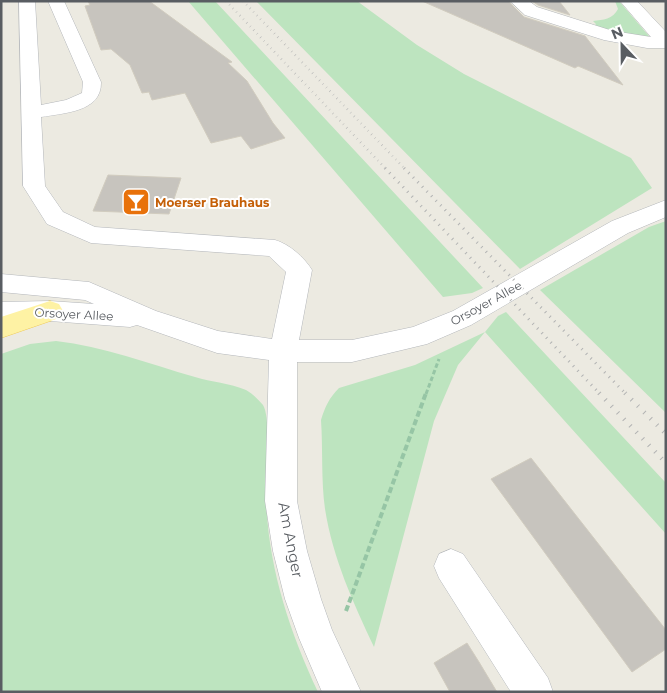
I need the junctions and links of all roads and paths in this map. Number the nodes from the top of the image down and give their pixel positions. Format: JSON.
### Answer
{"nodes":[{"id":1,"x":27,"y":1,"type":"edge"},
{"id":2,"x":56,"y":1,"type":"edge"},
{"id":3,"x":518,"y":1,"type":"edge"},
{"id":4,"x":628,"y":1,"type":"edge"},
{"id":5,"x":665,"y":43,"type":"edge"},
{"id":6,"x":32,"y":113,"type":"junction"},
{"id":7,"x":666,"y":208,"type":"edge"},
{"id":8,"x":1,"y":283,"type":"edge"},
{"id":9,"x":50,"y":311,"type":"junction"},
{"id":10,"x":1,"y":312,"type":"edge"},
{"id":11,"x":147,"y":318,"type":"junction"},
{"id":12,"x":452,"y":323,"type":"junction"},
{"id":13,"x":1,"y":328,"type":"edge"},
{"id":14,"x":283,"y":351,"type":"junction"},
{"id":15,"x":451,"y":566,"type":"dead end"},
{"id":16,"x":327,"y":662,"type":"junction"},
{"id":17,"x":342,"y":692,"type":"edge"},
{"id":18,"x":534,"y":692,"type":"edge"}],
"edges":[{"from":1,"to":6,"type":"street"},
{"from":2,"to":6,"type":"street"},
{"from":3,"to":5,"type":"street"},
{"from":4,"to":5,"type":"street"},
{"from":6,"to":14,"type":"street","name":"Am Anger"},
{"from":7,"to":12,"type":"street","name":"Orsoyer Allee"},
{"from":8,"to":11,"type":"street","name":"Orsoyer Allee"},
{"from":9,"to":10,"type":"street","name":"Orsoyer Allee"},
{"from":9,"to":11,"type":"street","name":"Orsoyer Allee"},
{"from":9,"to":13,"type":"main road"},
{"from":11,"to":14,"type":"street","name":"Orsoyer Allee"},
{"from":12,"to":14,"type":"street","name":"Orsoyer Allee"},
{"from":12,"to":16,"type":"path"},
{"from":14,"to":16,"type":"street","name":"Am Anger"},
{"from":15,"to":18,"type":"street"},
{"from":16,"to":17,"type":"street","name":"Am Anger"}]}
